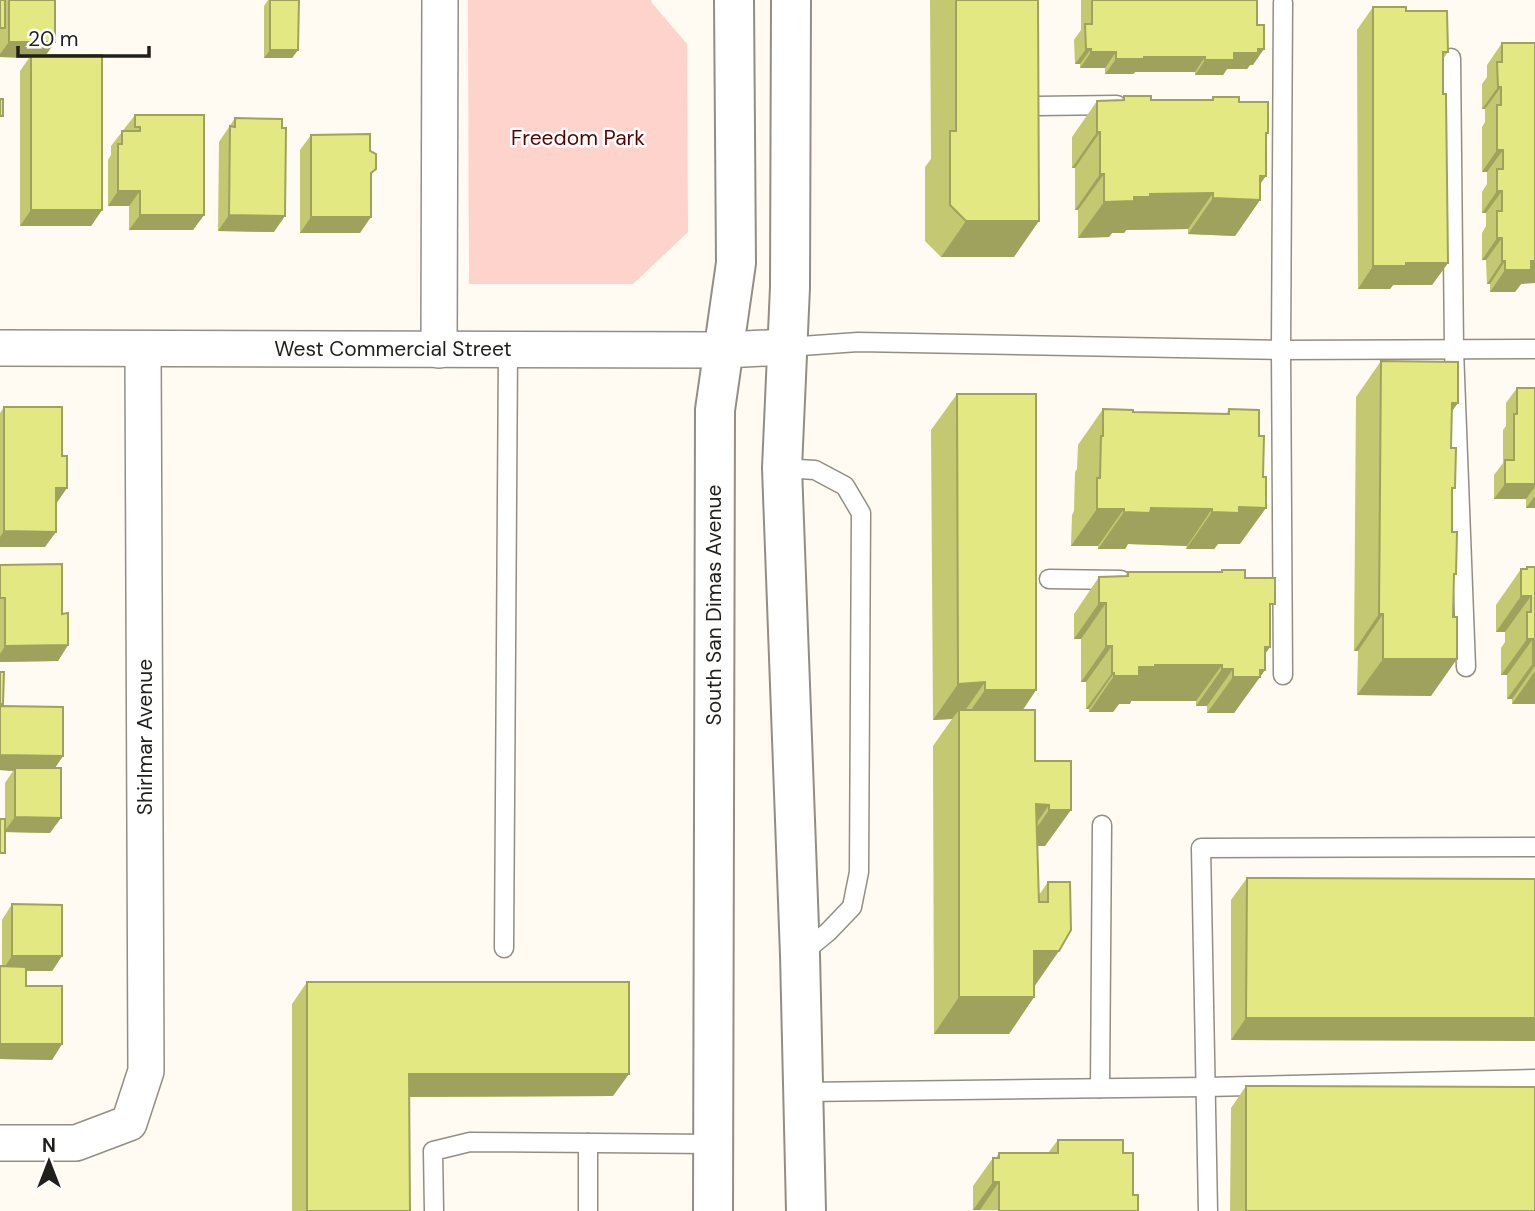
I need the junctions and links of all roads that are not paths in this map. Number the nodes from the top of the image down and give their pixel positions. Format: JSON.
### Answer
{"nodes":[{"id":1,"x":440,"y":0,"type":"edge"},
{"id":2,"x":734,"y":0,"type":"edge"},
{"id":3,"x":791,"y":0,"type":"edge"},
{"id":4,"x":1283,"y":3,"type":"dead end"},
{"id":5,"x":1451,"y":58,"type":"edge"},
{"id":6,"x":1132,"y":105,"type":"edge"},
{"id":7,"x":1037,"y":106,"type":"edge"},
{"id":8,"x":787,"y":347,"type":"junction"},
{"id":9,"x":0,"y":348,"type":"edge"},
{"id":10,"x":143,"y":349,"type":"junction"},
{"id":11,"x":439,"y":349,"type":"junction"},
{"id":12,"x":508,"y":349,"type":"junction"},
{"id":13,"x":724,"y":349,"type":"junction"},
{"id":14,"x":1535,"y":349,"type":"edge"},
{"id":15,"x":1281,"y":350,"type":"junction"},
{"id":16,"x":1454,"y":350,"type":"junction"},
{"id":17,"x":782,"y":468,"type":"junction"},
{"id":18,"x":1049,"y":579,"type":"dead end"},
{"id":19,"x":1132,"y":580,"type":"edge"},
{"id":20,"x":1466,"y":667,"type":"dead end"},
{"id":21,"x":1283,"y":675,"type":"dead end"},
{"id":22,"x":1102,"y":825,"type":"dead end"},
{"id":23,"x":1535,"y":847,"type":"edge"},
{"id":24,"x":505,"y":948,"type":"dead end"},
{"id":25,"x":800,"y":956,"type":"junction"},
{"id":26,"x":1535,"y":1079,"type":"edge"},
{"id":27,"x":1206,"y":1087,"type":"junction"},
{"id":28,"x":1100,"y":1088,"type":"junction"},
{"id":29,"x":804,"y":1092,"type":"junction"},
{"id":30,"x":0,"y":1143,"type":"edge"},
{"id":31,"x":588,"y":1143,"type":"junction"},
{"id":32,"x":712,"y":1144,"type":"junction"},
{"id":33,"x":434,"y":1211,"type":"edge"},
{"id":34,"x":588,"y":1211,"type":"edge"},
{"id":35,"x":713,"y":1211,"type":"edge"},
{"id":36,"x":806,"y":1211,"type":"edge"},
{"id":37,"x":1208,"y":1211,"type":"edge"}],
"edges":[{"from":1,"to":11,"type":"street"},
{"from":2,"to":13,"type":"street","name":"South San Dimas Avenue"},
{"from":3,"to":8,"type":"street"},
{"from":4,"to":15,"type":"lane"},
{"from":5,"to":16,"type":"lane"},
{"from":6,"to":7,"type":"lane"},
{"from":8,"to":13,"type":"street","name":"West Commercial Street"},
{"from":8,"to":15,"type":"lane"},
{"from":8,"to":17,"type":"street"},
{"from":9,"to":10,"type":"street","name":"West Commercial Street"},
{"from":10,"to":11,"type":"street","name":"West Commercial Street"},
{"from":10,"to":30,"type":"street","name":"Shirlmar Avenue"},
{"from":11,"to":12,"type":"street","name":"West Commercial Street"},
{"from":12,"to":13,"type":"street","name":"West Commercial Street"},
{"from":12,"to":24,"type":"lane"},
{"from":13,"to":32,"type":"street","name":"South San Dimas Avenue"},
{"from":14,"to":16,"type":"lane"},
{"from":15,"to":16,"type":"lane"},
{"from":15,"to":21,"type":"lane"},
{"from":16,"to":20,"type":"lane"},
{"from":17,"to":25,"type":"street"},
{"from":17,"to":25,"type":"lane"},
{"from":18,"to":19,"type":"lane"},
{"from":22,"to":28,"type":"lane"},
{"from":23,"to":27,"type":"lane"},
{"from":25,"to":29,"type":"street"},
{"from":26,"to":27,"type":"lane"},
{"from":27,"to":28,"type":"lane"},
{"from":27,"to":37,"type":"lane"},
{"from":28,"to":29,"type":"lane"},
{"from":29,"to":36,"type":"street"},
{"from":31,"to":32,"type":"lane"},
{"from":31,"to":33,"type":"lane"},
{"from":31,"to":34,"type":"lane"},
{"from":32,"to":35,"type":"street","name":"South San Dimas Avenue"}]}
